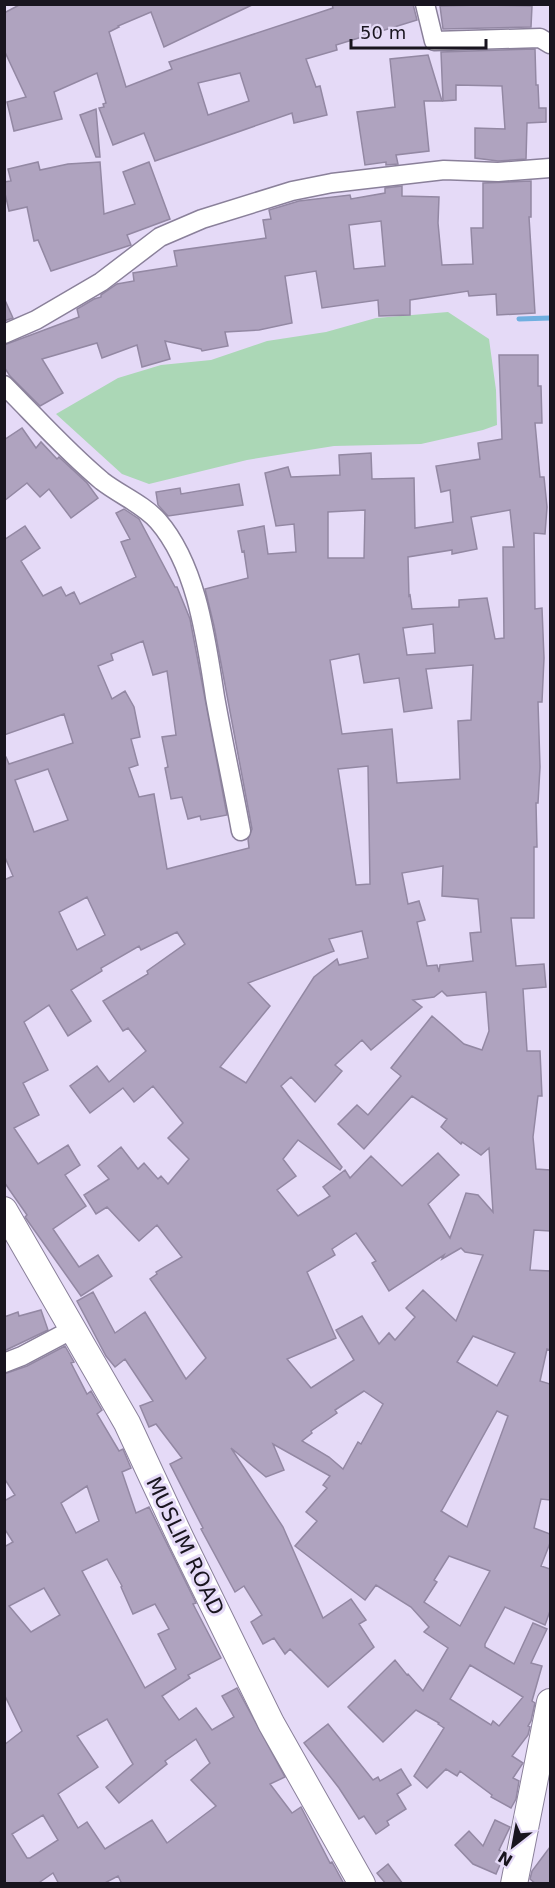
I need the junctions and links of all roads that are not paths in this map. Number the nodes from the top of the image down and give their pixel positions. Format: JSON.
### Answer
{"nodes":[{"id":1,"x":425,"y":4,"type":"edge"},
{"id":2,"x":550,"y":44,"type":"edge"},
{"id":3,"x":550,"y":168,"type":"edge"},
{"id":4,"x":4,"y":334,"type":"edge"},
{"id":5,"x":4,"y":385,"type":"edge"},
{"id":6,"x":242,"y":831,"type":"dead end"},
{"id":7,"x":4,"y":1210,"type":"edge"},
{"id":8,"x":73,"y":1329,"type":"junction"},
{"id":9,"x":4,"y":1363,"type":"edge"},
{"id":10,"x":550,"y":1702,"type":"edge"},
{"id":11,"x":362,"y":1884,"type":"edge"},
{"id":12,"x":514,"y":1884,"type":"edge"}],
"edges":[{"from":1,"to":2,"type":"street"},
{"from":3,"to":4,"type":"street"},
{"from":5,"to":6,"type":"street"},
{"from":7,"to":8,"type":"street","name":"MUSLIM ROAD"},
{"from":8,"to":9,"type":"street"},
{"from":8,"to":11,"type":"street","name":"MUSLIM ROAD"},
{"from":10,"to":12,"type":"street"}]}
